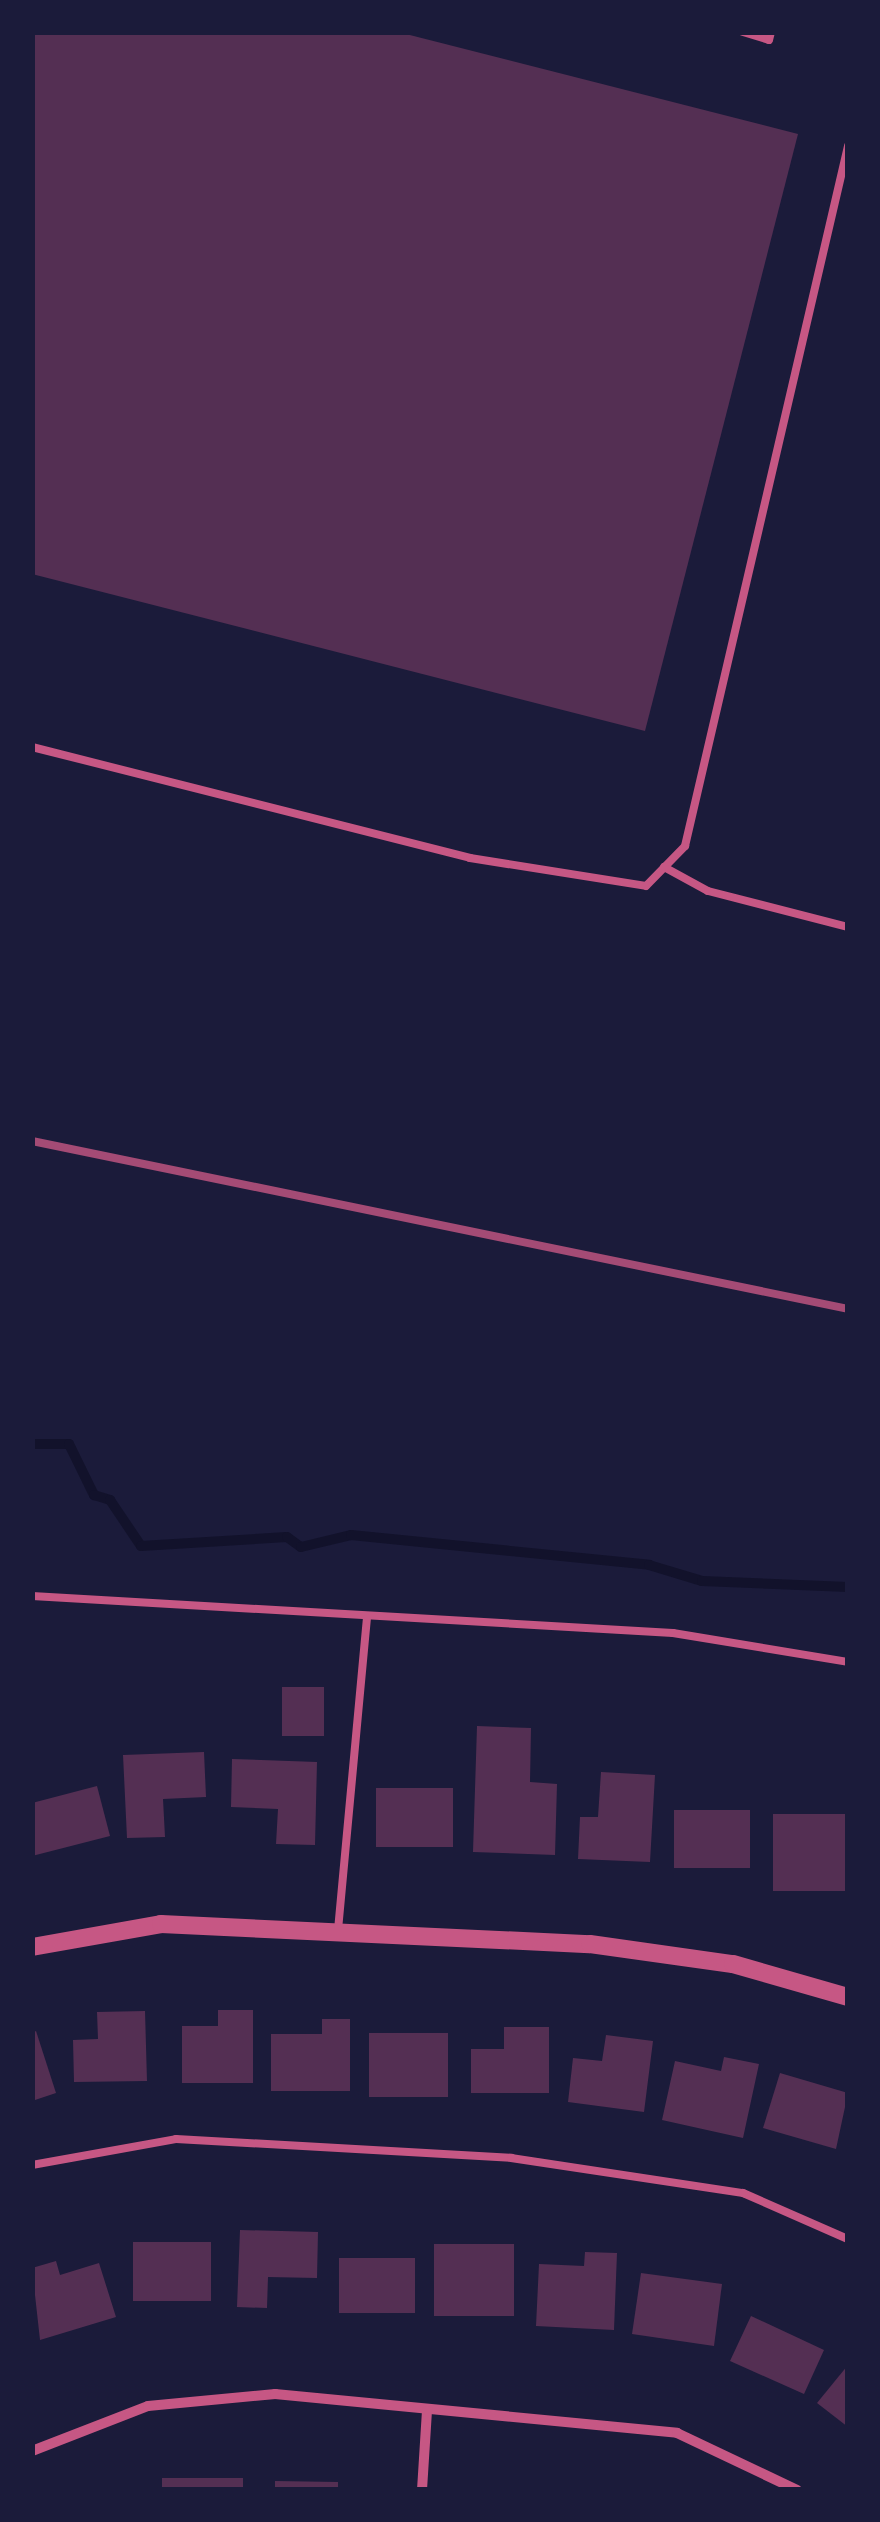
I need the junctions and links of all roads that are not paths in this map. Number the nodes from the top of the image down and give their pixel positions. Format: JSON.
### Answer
{"nodes":[{"id":1,"x":743,"y":32,"type":"edge"},
{"id":2,"x":770,"y":32,"type":"edge"},
{"id":3,"x":848,"y":146,"type":"edge"},
{"id":4,"x":32,"y":747,"type":"edge"},
{"id":5,"x":664,"y":867,"type":"junction"},
{"id":6,"x":848,"y":927,"type":"edge"},
{"id":7,"x":32,"y":1596,"type":"edge"},
{"id":8,"x":367,"y":1618,"type":"junction"},
{"id":9,"x":848,"y":1662,"type":"edge"},
{"id":10,"x":338,"y":1930,"type":"junction"},
{"id":11,"x":32,"y":1947,"type":"edge"},
{"id":12,"x":848,"y":1998,"type":"edge"},
{"id":13,"x":32,"y":2166,"type":"edge"},
{"id":14,"x":848,"y":2239,"type":"edge"},
{"id":15,"x":427,"y":2411,"type":"junction"},
{"id":16,"x":32,"y":2451,"type":"edge"},
{"id":17,"x":422,"y":2490,"type":"edge"},
{"id":18,"x":797,"y":2490,"type":"edge"}],
"edges":[{"from":1,"to":2,"type":"lane"},
{"from":3,"to":5,"type":"lane"},
{"from":4,"to":5,"type":"lane"},
{"from":5,"to":6,"type":"lane"},
{"from":7,"to":8,"type":"lane"},
{"from":8,"to":9,"type":"lane"},
{"from":8,"to":10,"type":"lane"},
{"from":10,"to":11,"type":"street"},
{"from":10,"to":12,"type":"street"},
{"from":13,"to":14,"type":"lane"},
{"from":15,"to":16,"type":"street"},
{"from":15,"to":17,"type":"street"},
{"from":15,"to":18,"type":"street"}]}
